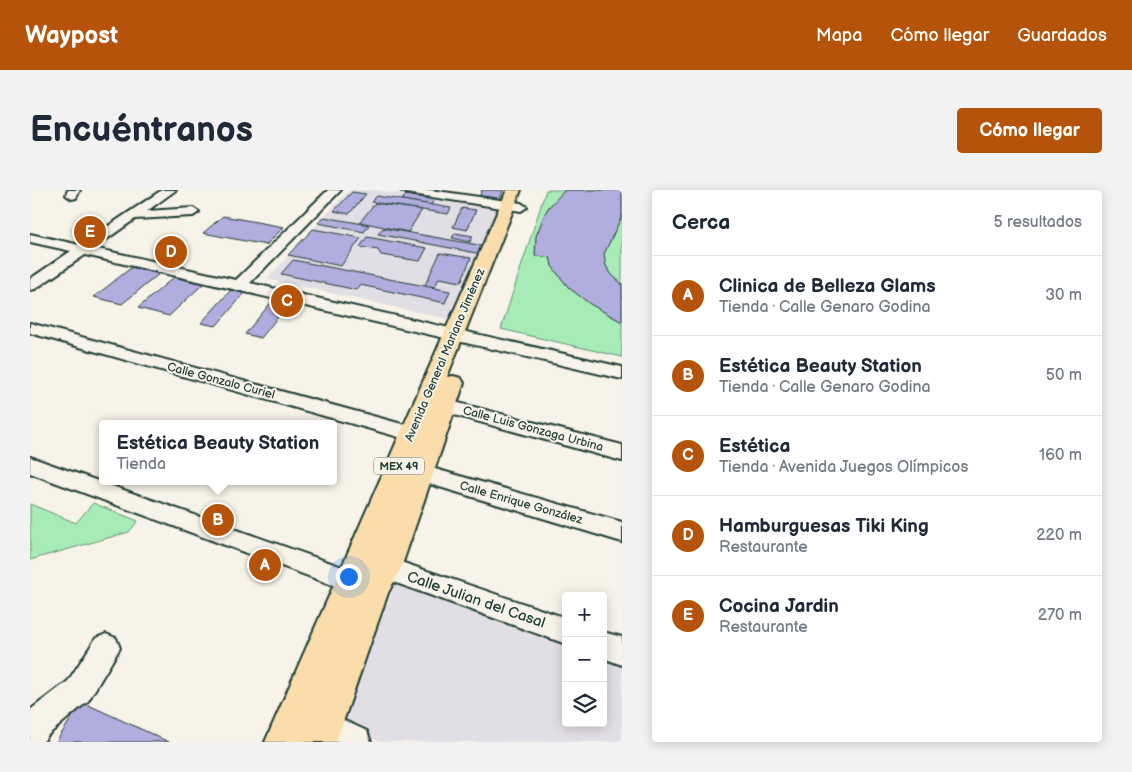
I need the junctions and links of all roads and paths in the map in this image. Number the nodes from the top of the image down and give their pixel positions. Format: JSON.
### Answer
{"nodes":[{"id":1,"x":170,"y":190,"type":"edge"},
{"id":2,"x":335,"y":190,"type":"edge"},
{"id":3,"x":406,"y":190,"type":"edge"},
{"id":4,"x":443,"y":193,"type":"edge"},
{"id":5,"x":518,"y":198,"type":"edge"},
{"id":6,"x":193,"y":212,"type":"dead end"},
{"id":7,"x":131,"y":216,"type":"junction"},
{"id":8,"x":30,"y":229,"type":"edge"},
{"id":9,"x":30,"y":238,"type":"edge"},
{"id":10,"x":88,"y":246,"type":"junction"},
{"id":11,"x":243,"y":281,"type":"junction"},
{"id":12,"x":30,"y":286,"type":"edge"},
{"id":13,"x":30,"y":328,"type":"edge"},
{"id":14,"x":465,"y":331,"type":"junction"},
{"id":15,"x":622,"y":360,"type":"edge"},
{"id":16,"x":622,"y":373,"type":"edge"},
{"id":17,"x":443,"y":405,"type":"junction"},
{"id":18,"x":412,"y":434,"type":"junction"},
{"id":19,"x":622,"y":453,"type":"edge"},
{"id":20,"x":30,"y":465,"type":"edge"},
{"id":21,"x":421,"y":473,"type":"junction"},
{"id":22,"x":622,"y":532,"type":"edge"},
{"id":23,"x":370,"y":579,"type":"junction"},
{"id":24,"x":562,"y":631,"type":"edge"},
{"id":25,"x":607,"y":646,"type":"edge"},
{"id":26,"x":106,"y":648,"type":"dead end"},
{"id":27,"x":622,"y":651,"type":"edge"},
{"id":28,"x":32,"y":726,"type":"edge"},
{"id":29,"x":320,"y":734,"type":"edge"},
{"id":30,"x":284,"y":742,"type":"edge"},
{"id":31,"x":356,"y":742,"type":"edge"}],
"edges":[{"from":1,"to":7,"type":"street"},
{"from":2,"to":11,"type":"street"},
{"from":3,"to":4,"type":"street"},
{"from":4,"to":5,"type":"street"},
{"from":5,"to":14,"type":"main road","name":"Avenida General Mariano Jiménez","number":"MEX 49"},
{"from":6,"to":7,"type":"street"},
{"from":7,"to":10,"type":"street"},
{"from":8,"to":10,"type":"street"},
{"from":9,"to":10,"type":"street"},
{"from":10,"to":11,"type":"street"},
{"from":10,"to":12,"type":"street"},
{"from":11,"to":14,"type":"street"},
{"from":13,"to":18,"type":"street","name":"Calle Gonzalo Curiel"},
{"from":14,"to":15,"type":"street"},
{"from":14,"to":16,"type":"street"},
{"from":14,"to":17,"type":"main road","name":"Avenida General Mariano Jiménez","number":"MEX 49"},
{"from":14,"to":18,"type":"main road","name":"Avenida General Mariano Jiménez","number":"MEX 49"},
{"from":17,"to":19,"type":"street","name":"Calle Luis Gonzaga Urbina"},
{"from":17,"to":21,"type":"main road","name":"Avenida General Mariano Jiménez","number":"MEX 49"},
{"from":18,"to":23,"type":"main road","name":"Avenida General Mariano Jiménez","number":"MEX 49"},
{"from":20,"to":23,"type":"street","name":"Calle Julian del Casal"},
{"from":21,"to":22,"type":"street","name":"Calle Enrique González"},
{"from":21,"to":23,"type":"main road","name":"Avenida General Mariano Jiménez","number":"MEX 49"},
{"from":23,"to":24,"type":"street","name":"Calle Julian del Casal"},
{"from":23,"to":29,"type":"main road","name":"Avenida General Mariano Jiménez","number":"MEX 49"},
{"from":23,"to":30,"type":"main road","name":"Avenida General Mariano Jiménez","number":"MEX 49"},
{"from":25,"to":27,"type":"street"},
{"from":26,"to":28,"type":"street"},
{"from":29,"to":31,"type":"street"}]}
